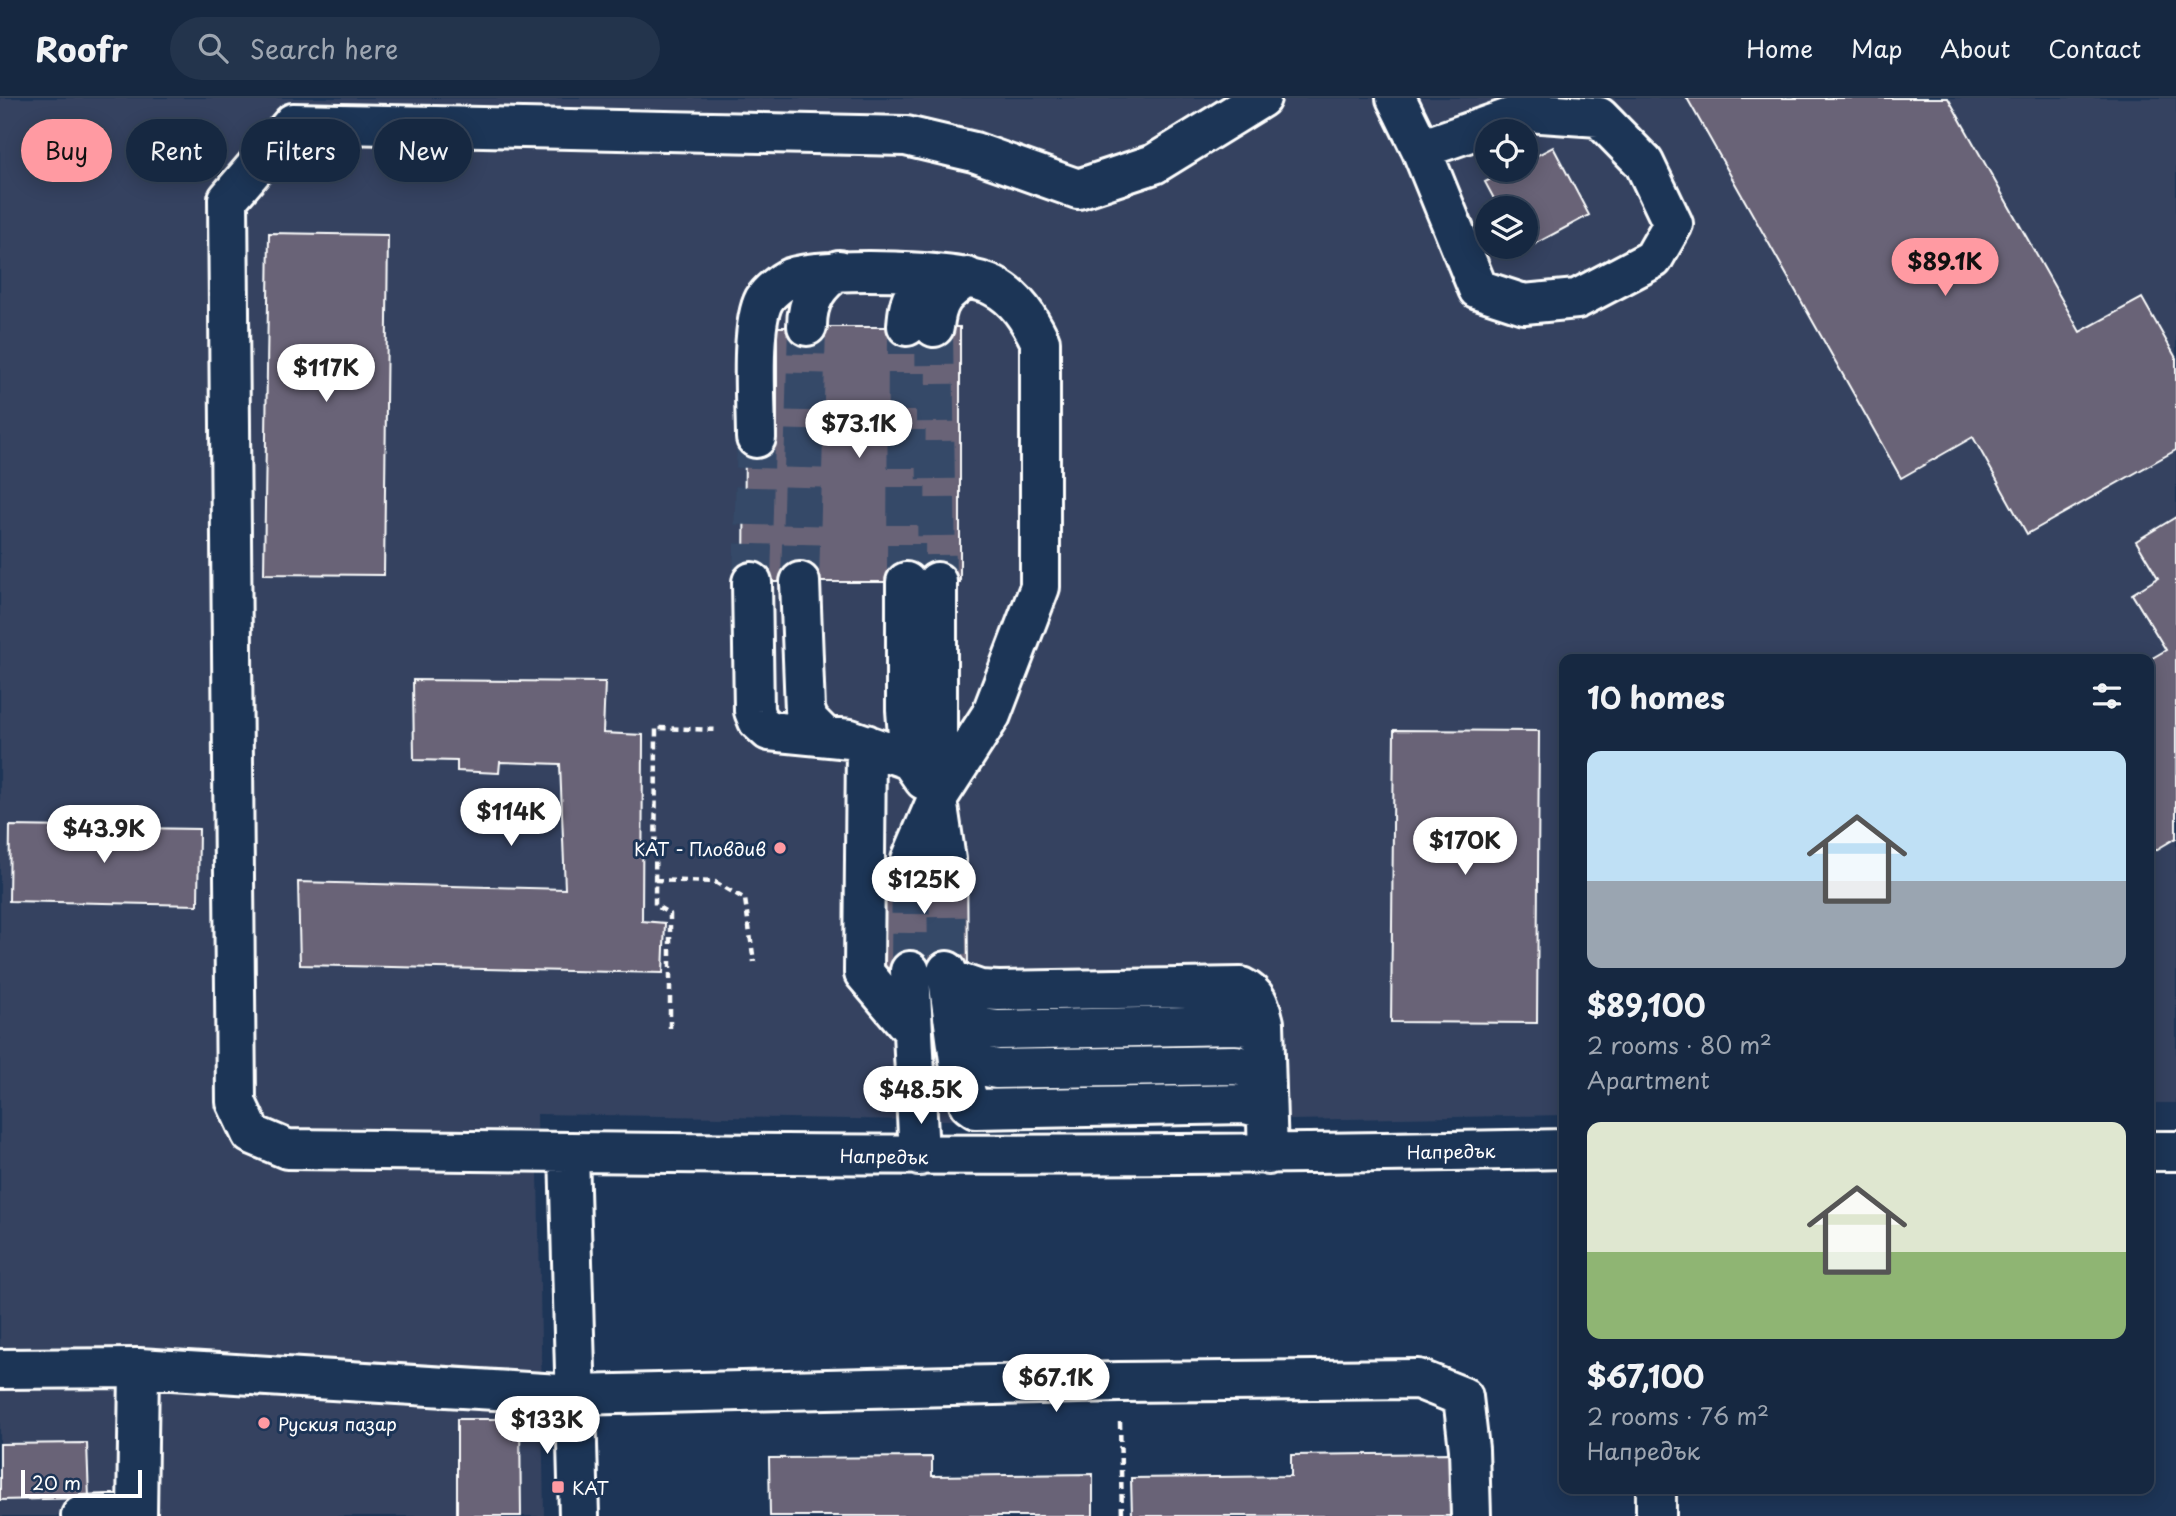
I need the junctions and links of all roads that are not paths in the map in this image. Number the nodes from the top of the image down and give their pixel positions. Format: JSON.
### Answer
{"nodes":[{"id":1,"x":1261,"y":98,"type":"edge"},
{"id":2,"x":1396,"y":98,"type":"edge"},
{"id":3,"x":1421,"y":149,"type":"junction"},
{"id":4,"x":837,"y":272,"type":"junction"},
{"id":5,"x":953,"y":276,"type":"junction"},
{"id":6,"x":808,"y":326,"type":"tunnel mouth"},
{"id":7,"x":920,"y":327,"type":"tunnel mouth"},
{"id":8,"x":757,"y":438,"type":"tunnel mouth"},
{"id":9,"x":819,"y":736,"type":"junction"},
{"id":10,"x":910,"y":760,"type":"junction"},
{"id":11,"x":937,"y":799,"type":"junction"},
{"id":12,"x":929,"y":860,"type":"tunnel mouth"},
{"id":13,"x":948,"y":1014,"type":"junction"},
{"id":14,"x":913,"y":1031,"type":"junction"},
{"id":15,"x":1265,"y":1069,"type":"junction"},
{"id":16,"x":1559,"y":1149,"type":"edge"},
{"id":17,"x":2154,"y":1151,"type":"edge"},
{"id":18,"x":2176,"y":1151,"type":"edge"},
{"id":19,"x":569,"y":1152,"type":"junction"},
{"id":20,"x":1268,"y":1155,"type":"junction"},
{"id":21,"x":919,"y":1156,"type":"junction"},
{"id":22,"x":139,"y":1367,"type":"junction"},
{"id":23,"x":0,"y":1369,"type":"edge"},
{"id":24,"x":576,"y":1395,"type":"junction"},
{"id":25,"x":1656,"y":1494,"type":"edge"},
{"id":26,"x":137,"y":1515,"type":"edge"},
{"id":27,"x":81,"y":1516,"type":"edge"},
{"id":28,"x":579,"y":1516,"type":"edge"},
{"id":29,"x":1471,"y":1516,"type":"edge"},
{"id":30,"x":1656,"y":1516,"type":"edge"}],
"edges":[{"from":1,"to":19,"type":"street","name":"Напредък"},
{"from":2,"to":3,"type":"street"},
{"from":3,"to":3,"type":"street"},
{"from":4,"to":5,"type":"street"},
{"from":4,"to":6,"type":"street"},
{"from":4,"to":8,"type":"street"},
{"from":5,"to":7,"type":"street"},
{"from":5,"to":11,"type":"street"},
{"from":9,"to":9,"type":"street"},
{"from":9,"to":10,"type":"street"},
{"from":9,"to":14,"type":"street"},
{"from":10,"to":11,"type":"street"},
{"from":10,"to":11,"type":"street"},
{"from":11,"to":12,"type":"street"},
{"from":13,"to":14,"type":"street"},
{"from":13,"to":15,"type":"street"},
{"from":13,"to":15,"type":"street"},
{"from":13,"to":15,"type":"street"},
{"from":14,"to":21,"type":"street"},
{"from":15,"to":20,"type":"street"},
{"from":16,"to":20,"type":"street","name":"Напредък"},
{"from":17,"to":18,"type":"street"},
{"from":19,"to":21,"type":"street","name":"Напредък"},
{"from":19,"to":24,"type":"street"},
{"from":20,"to":21,"type":"street","name":"Напредък"},
{"from":22,"to":23,"type":"street"},
{"from":22,"to":24,"type":"street"},
{"from":22,"to":26,"type":"street"},
{"from":24,"to":28,"type":"street"},
{"from":24,"to":29,"type":"street"},
{"from":25,"to":30,"type":"street"},
{"from":26,"to":27,"type":"street"}]}
